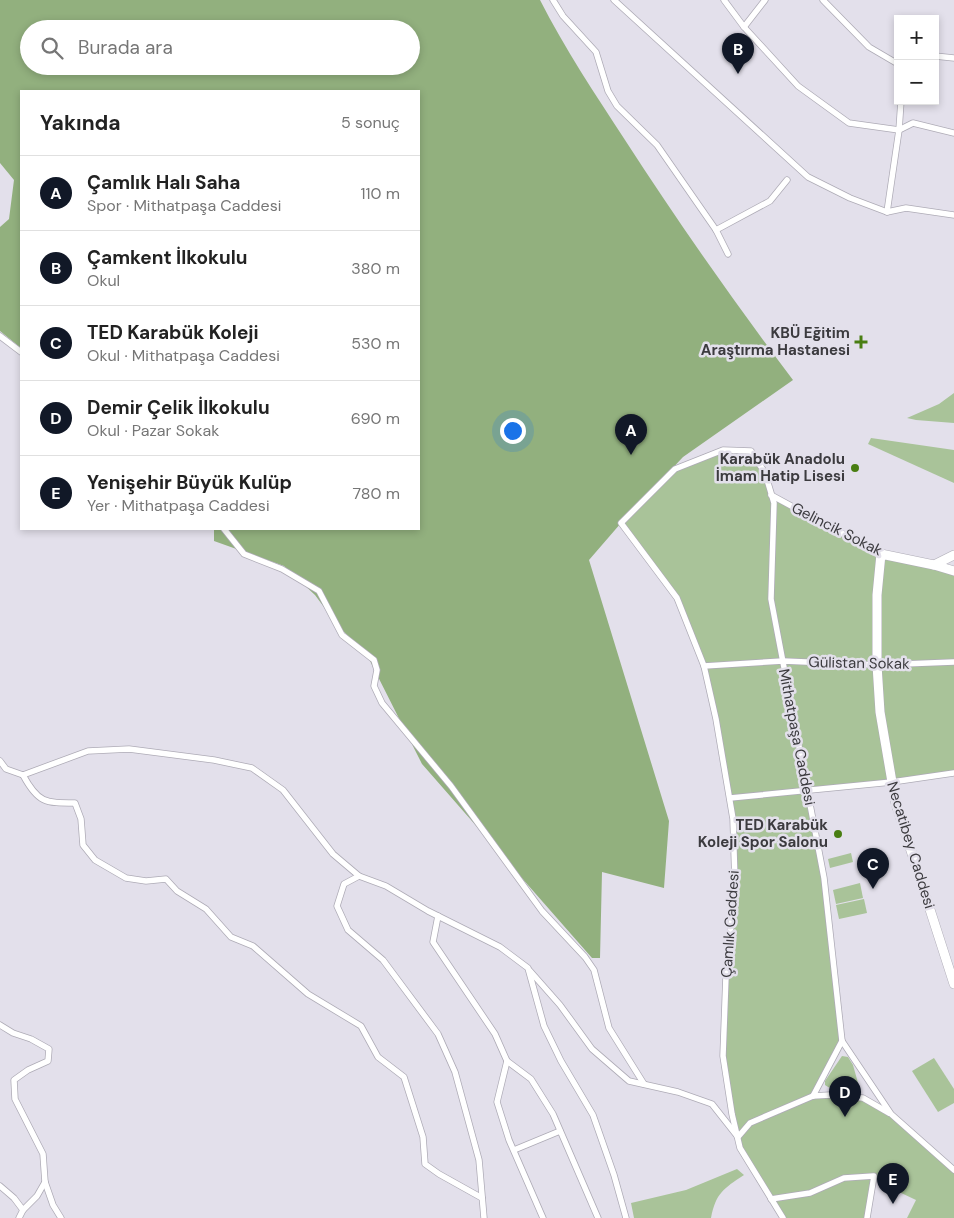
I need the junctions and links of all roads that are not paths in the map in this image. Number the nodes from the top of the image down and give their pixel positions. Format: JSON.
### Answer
{"nodes":[{"id":1,"x":553,"y":0,"type":"edge"},
{"id":2,"x":614,"y":0,"type":"edge"},
{"id":3,"x":724,"y":0,"type":"edge"},
{"id":4,"x":766,"y":0,"type":"edge"},
{"id":5,"x":824,"y":0,"type":"edge"},
{"id":6,"x":744,"y":27,"type":"junction"},
{"id":7,"x":939,"y":56,"type":"edge"},
{"id":8,"x":954,"y":58,"type":"edge"},
{"id":9,"x":894,"y":62,"type":"edge"},
{"id":10,"x":901,"y":105,"type":"edge"},
{"id":11,"x":899,"y":130,"type":"junction"},
{"id":12,"x":954,"y":133,"type":"edge"},
{"id":13,"x":787,"y":180,"type":"dead end"},
{"id":14,"x":887,"y":212,"type":"junction"},
{"id":15,"x":954,"y":215,"type":"edge"},
{"id":16,"x":716,"y":230,"type":"junction"},
{"id":17,"x":728,"y":254,"type":"dead end"},
{"id":18,"x":0,"y":336,"type":"edge"},
{"id":19,"x":20,"y":351,"type":"edge"},
{"id":20,"x":771,"y":495,"type":"junction"},
{"id":21,"x":621,"y":524,"type":"joint"},
{"id":22,"x":225,"y":530,"type":"edge"},
{"id":23,"x":881,"y":554,"type":"junction"},
{"id":24,"x":954,"y":555,"type":"edge"},
{"id":25,"x":954,"y":561,"type":"edge"},
{"id":26,"x":934,"y":565,"type":"junction"},
{"id":27,"x":954,"y":571,"type":"edge"},
{"id":28,"x":782,"y":661,"type":"junction"},
{"id":29,"x":954,"y":662,"type":"edge"},
{"id":30,"x":877,"y":665,"type":"junction"},
{"id":31,"x":704,"y":666,"type":"junction"},
{"id":32,"x":0,"y":761,"type":"edge"},
{"id":33,"x":954,"y":774,"type":"edge"},
{"id":34,"x":23,"y":775,"type":"junction"},
{"id":35,"x":892,"y":782,"type":"junction"},
{"id":36,"x":807,"y":790,"type":"junction"},
{"id":37,"x":730,"y":798,"type":"junction"},
{"id":38,"x":359,"y":876,"type":"junction"},
{"id":39,"x":438,"y":916,"type":"junction"},
{"id":40,"x":528,"y":968,"type":"junction"},
{"id":41,"x":954,"y":984,"type":"edge"},
{"id":42,"x":0,"y":1026,"type":"edge"},
{"id":43,"x":842,"y":1041,"type":"junction"},
{"id":44,"x":507,"y":1061,"type":"junction"},
{"id":45,"x":644,"y":1084,"type":"junction"},
{"id":46,"x":812,"y":1096,"type":"junction"},
{"id":47,"x":891,"y":1114,"type":"junction"},
{"id":48,"x":560,"y":1131,"type":"junction"},
{"id":49,"x":738,"y":1137,"type":"junction"},
{"id":50,"x":514,"y":1150,"type":"junction"},
{"id":51,"x":954,"y":1170,"type":"edge"},
{"id":52,"x":45,"y":1182,"type":"junction"},
{"id":53,"x":0,"y":1186,"type":"edge"},
{"id":54,"x":482,"y":1198,"type":"junction"},
{"id":55,"x":771,"y":1199,"type":"junction"},
{"id":56,"x":24,"y":1210,"type":"junction"},
{"id":57,"x":20,"y":1218,"type":"edge"},
{"id":58,"x":61,"y":1218,"type":"edge"},
{"id":59,"x":484,"y":1218,"type":"edge"},
{"id":60,"x":543,"y":1218,"type":"edge"},
{"id":61,"x":598,"y":1218,"type":"edge"},
{"id":62,"x":626,"y":1218,"type":"edge"},
{"id":63,"x":783,"y":1218,"type":"edge"},
{"id":64,"x":867,"y":1218,"type":"edge"}],
"edges":[{"from":1,"to":16,"type":"street"},
{"from":2,"to":14,"type":"street"},
{"from":3,"to":6,"type":"street"},
{"from":4,"to":6,"type":"street"},
{"from":5,"to":9,"type":"street"},
{"from":6,"to":11,"type":"street"},
{"from":7,"to":8,"type":"street"},
{"from":10,"to":11,"type":"street"},
{"from":11,"to":12,"type":"street"},
{"from":11,"to":14,"type":"street"},
{"from":13,"to":16,"type":"street"},
{"from":14,"to":15,"type":"street"},
{"from":16,"to":17,"type":"street"},
{"from":18,"to":19,"type":"street"},
{"from":20,"to":21,"type":"street","name":"Mithatpaşa Caddesi"},
{"from":20,"to":23,"type":"street","name":"Gelincik Sokak"},
{"from":20,"to":28,"type":"street","name":"Mithatpaşa Caddesi"},
{"from":21,"to":31,"type":"street","name":"Çamlık Caddesi"},
{"from":22,"to":45,"type":"street"},
{"from":23,"to":26,"type":"street","name":"Gelincik Sokak"},
{"from":23,"to":30,"type":"street","name":"Necatibey Caddesi"},
{"from":24,"to":26,"type":"street"},
{"from":25,"to":26,"type":"street"},
{"from":26,"to":27,"type":"street","name":"Gelincik Sokak"},
{"from":28,"to":30,"type":"street","name":"Gülistan Sokak"},
{"from":28,"to":31,"type":"street","name":"Gülistan Sokak"},
{"from":28,"to":36,"type":"street","name":"Mithatpaşa Caddesi"},
{"from":29,"to":30,"type":"street","name":"Gülistan Sokak"},
{"from":30,"to":35,"type":"street","name":"Necatibey Caddesi"},
{"from":31,"to":37,"type":"street","name":"Çamlık Caddesi"},
{"from":32,"to":34,"type":"street"},
{"from":33,"to":35,"type":"street"},
{"from":34,"to":38,"type":"street"},
{"from":34,"to":54,"type":"street"},
{"from":35,"to":36,"type":"street"},
{"from":35,"to":41,"type":"street","name":"Necatibey Caddesi"},
{"from":36,"to":37,"type":"street"},
{"from":36,"to":43,"type":"street","name":"Mithatpaşa Caddesi"},
{"from":37,"to":49,"type":"street","name":"Çamlık Caddesi"},
{"from":38,"to":39,"type":"street"},
{"from":38,"to":54,"type":"street"},
{"from":39,"to":40,"type":"street"},
{"from":39,"to":44,"type":"street"},
{"from":40,"to":45,"type":"street"},
{"from":40,"to":62,"type":"street"},
{"from":42,"to":52,"type":"street"},
{"from":43,"to":46,"type":"street"},
{"from":43,"to":47,"type":"street","name":"Mithatpaşa Caddesi"},
{"from":44,"to":48,"type":"street"},
{"from":44,"to":50,"type":"street"},
{"from":45,"to":49,"type":"street"},
{"from":46,"to":47,"type":"street"},
{"from":46,"to":49,"type":"street"},
{"from":47,"to":51,"type":"street","name":"Mithatpaşa Caddesi"},
{"from":48,"to":50,"type":"street"},
{"from":48,"to":61,"type":"street"},
{"from":49,"to":55,"type":"street","name":"Çamlık Caddesi"},
{"from":50,"to":60,"type":"street"},
{"from":52,"to":56,"type":"street"},
{"from":52,"to":58,"type":"street"},
{"from":53,"to":56,"type":"street"},
{"from":54,"to":59,"type":"street"},
{"from":55,"to":63,"type":"street","name":"Çamlık Caddesi"},
{"from":55,"to":64,"type":"street"},
{"from":56,"to":57,"type":"street"}]}
